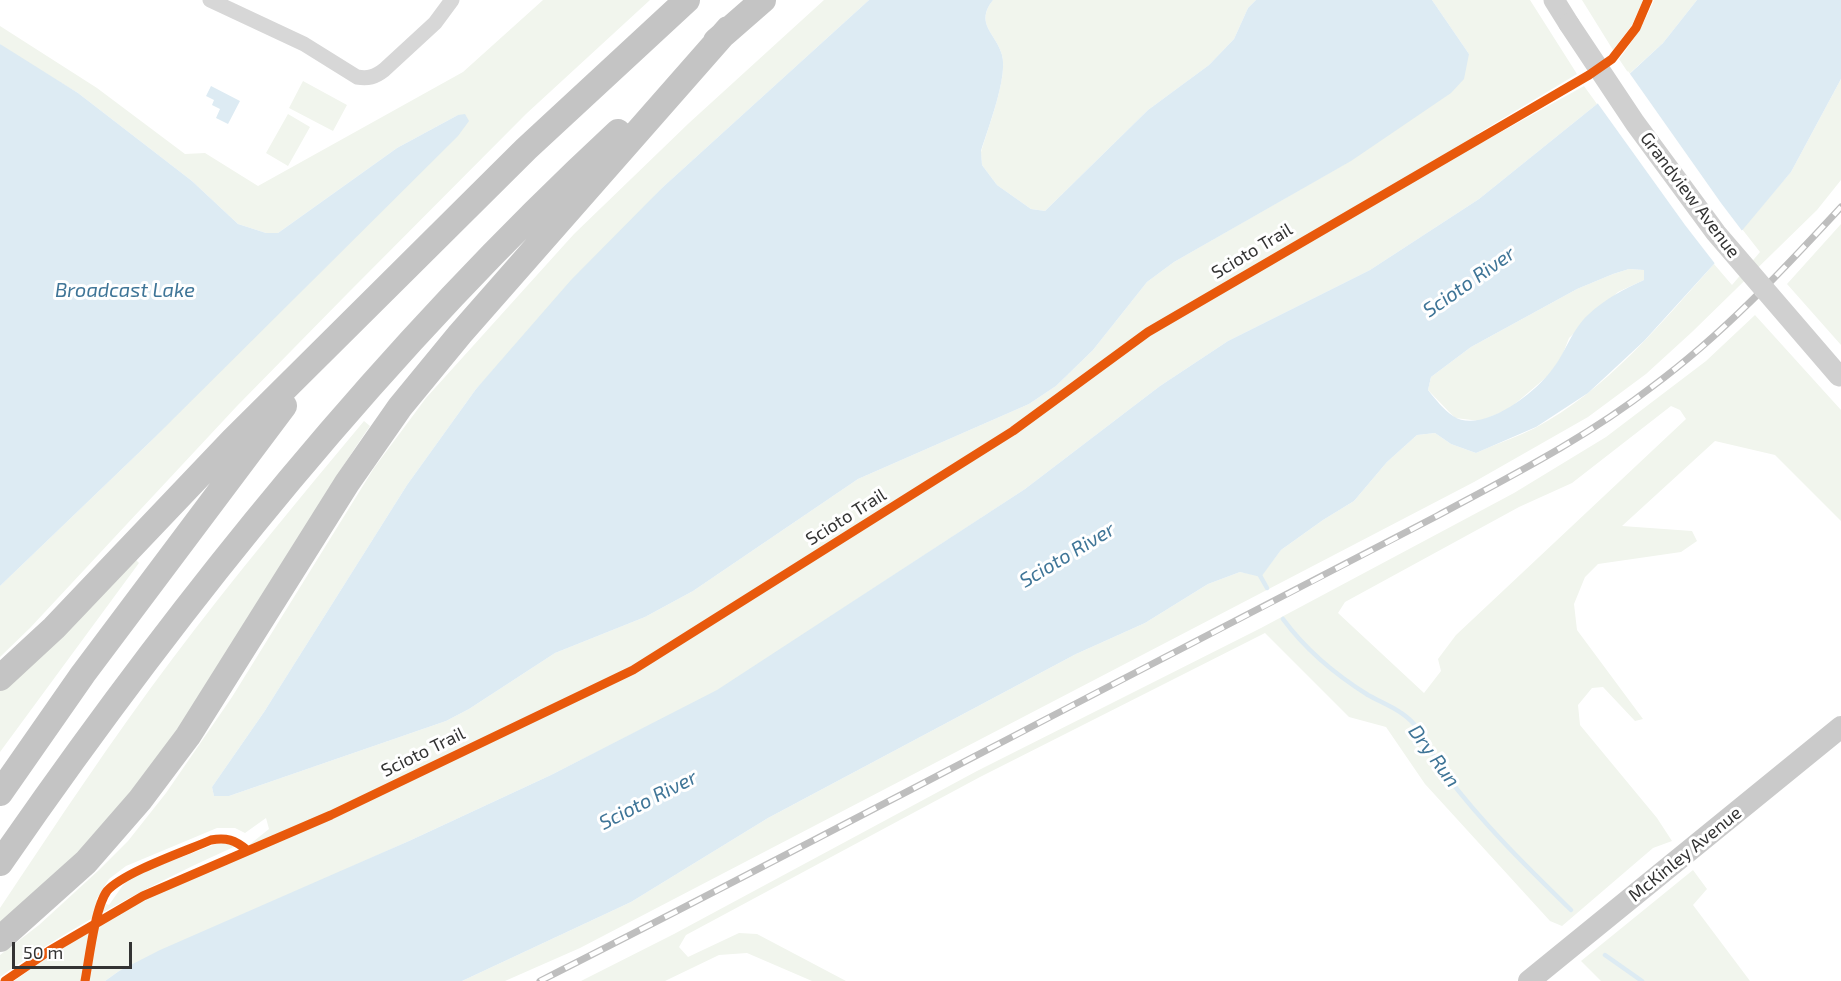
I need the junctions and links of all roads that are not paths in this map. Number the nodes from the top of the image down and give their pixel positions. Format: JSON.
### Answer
{"nodes":[{"id":1,"x":210,"y":0,"type":"edge"},
{"id":2,"x":452,"y":0,"type":"edge"},
{"id":3,"x":687,"y":0,"type":"edge"},
{"id":4,"x":763,"y":0,"type":"edge"},
{"id":5,"x":1554,"y":0,"type":"edge"},
{"id":6,"x":728,"y":29,"type":"junction"},
{"id":7,"x":330,"y":343,"type":"junction"},
{"id":8,"x":1840,"y":377,"type":"edge"},
{"id":9,"x":0,"y":678,"type":"edge"},
{"id":10,"x":1841,"y":727,"type":"edge"},
{"id":11,"x":0,"y":793,"type":"edge"},
{"id":12,"x":0,"y":863,"type":"edge"},
{"id":13,"x":0,"y":939,"type":"edge"},
{"id":14,"x":1529,"y":981,"type":"edge"}],
"edges":[{"from":1,"to":2,"type":"street"},
{"from":3,"to":7,"type":"highway"},
{"from":4,"to":6,"type":"highway"},
{"from":5,"to":8,"type":"main road","name":"Grandview Avenue","bridge":true},
{"from":6,"to":12,"type":"highway"},
{"from":6,"to":13,"type":"highway"},
{"from":7,"to":9,"type":"highway"},
{"from":7,"to":11,"type":"highway"},
{"from":10,"to":14,"type":"main road","name":"McKinley Avenue"}]}
